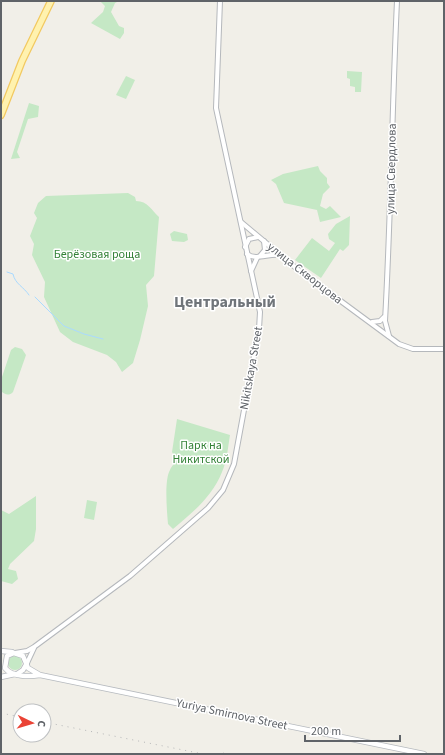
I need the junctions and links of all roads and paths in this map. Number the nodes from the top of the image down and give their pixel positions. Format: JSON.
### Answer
{"nodes":[{"id":1,"x":51,"y":1,"type":"edge"},
{"id":2,"x":220,"y":1,"type":"edge"},
{"id":3,"x":397,"y":1,"type":"edge"},
{"id":4,"x":1,"y":115,"type":"edge"},
{"id":5,"x":241,"y":222,"type":"junction"},
{"id":6,"x":260,"y":238,"type":"junction"},
{"id":7,"x":264,"y":241,"type":"junction"},
{"id":8,"x":244,"y":247,"type":"junction"},
{"id":9,"x":246,"y":254,"type":"junction"},
{"id":10,"x":281,"y":255,"type":"junction"},
{"id":11,"x":259,"y":257,"type":"junction"},
{"id":12,"x":251,"y":271,"type":"junction"},
{"id":13,"x":385,"y":315,"type":"junction"},
{"id":14,"x":371,"y":322,"type":"junction"},
{"id":15,"x":380,"y":322,"type":"junction"},
{"id":16,"x":385,"y":325,"type":"junction"},
{"id":17,"x":378,"y":329,"type":"junction"},
{"id":18,"x":389,"y":336,"type":"junction"},
{"id":19,"x":444,"y":349,"type":"edge"},
{"id":20,"x":34,"y":647,"type":"junction"},
{"id":21,"x":1,"y":651,"type":"edge"},
{"id":22,"x":14,"y":653,"type":"junction"},
{"id":23,"x":27,"y":663,"type":"junction"},
{"id":24,"x":15,"y":674,"type":"junction"},
{"id":25,"x":40,"y":676,"type":"junction"},
{"id":26,"x":1,"y":677,"type":"edge"},
{"id":27,"x":424,"y":754,"type":"edge"}],
"edges":[{"from":1,"to":4,"type":"main road"},
{"from":2,"to":5,"type":"street","name":"Nikitskaya Street"},
{"from":3,"to":13,"type":"street","name":"улица Свердлова"},
{"from":5,"to":6,"type":"street","name":"улица Скворцова"},
{"from":5,"to":8,"type":"street","name":"Nikitskaya Street"},
{"from":6,"to":7,"type":"street","name":"улица Скворцова"},
{"from":6,"to":8,"type":"street"},
{"from":7,"to":10,"type":"street","name":"улица Скворцова"},
{"from":7,"to":11,"type":"street"},
{"from":8,"to":9,"type":"street","name":"Nikitskaya Street"},
{"from":9,"to":11,"type":"street"},
{"from":9,"to":12,"type":"street","name":"Nikitskaya Street"},
{"from":10,"to":11,"type":"street"},
{"from":10,"to":14,"type":"street","name":"улица Скворцова"},
{"from":11,"to":12,"type":"street"},
{"from":12,"to":20,"type":"street","name":"Nikitskaya Street"},
{"from":13,"to":15,"type":"street"},
{"from":13,"to":16,"type":"street","name":"улица Свердлова"},
{"from":14,"to":15,"type":"street"},
{"from":14,"to":17,"type":"street","name":"улица Скворцова"},
{"from":15,"to":16,"type":"street"},
{"from":15,"to":17,"type":"street"},
{"from":16,"to":17,"type":"street"},
{"from":16,"to":18,"type":"street","name":"улица Свердлова"},
{"from":17,"to":18,"type":"street","name":"улица Скворцова"},
{"from":18,"to":19,"type":"street","name":"улица Скворцова"},
{"from":20,"to":22,"type":"street"},
{"from":20,"to":23,"type":"street"},
{"from":21,"to":22,"type":"main road"},
{"from":22,"to":23,"type":"main road"},
{"from":22,"to":24,"type":"main road"},
{"from":23,"to":24,"type":"main road"},
{"from":23,"to":25,"type":"main road"},
{"from":24,"to":25,"type":"main road","name":"Yuriya Smirnova Street"},
{"from":24,"to":26,"type":"main road","name":"Yuriya Smirnova Street"},
{"from":25,"to":27,"type":"main road","name":"Yuriya Smirnova Street"}]}
